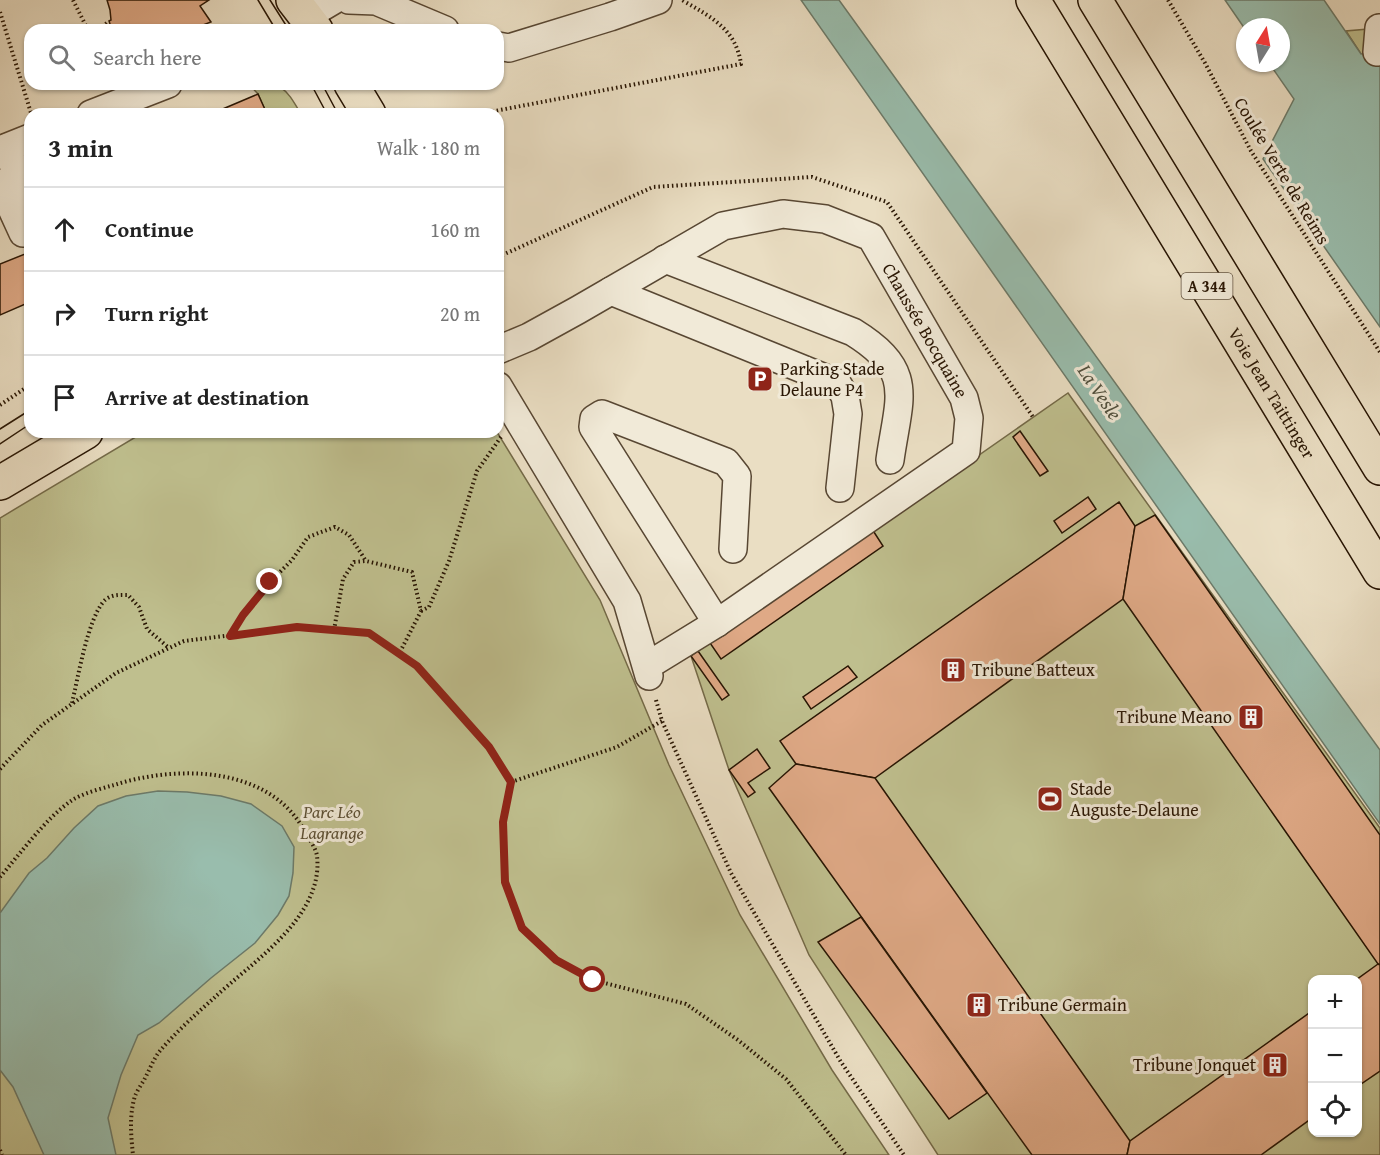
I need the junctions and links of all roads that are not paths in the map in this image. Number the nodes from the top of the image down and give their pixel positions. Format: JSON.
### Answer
{"nodes":[{"id":1,"x":334,"y":0,"type":"edge"},
{"id":2,"x":350,"y":0,"type":"edge"},
{"id":3,"x":658,"y":0,"type":"edge"},
{"id":4,"x":1034,"y":0,"type":"edge"},
{"id":5,"x":1095,"y":0,"type":"edge"},
{"id":6,"x":380,"y":2,"type":"edge"},
{"id":7,"x":305,"y":15,"type":"edge"},
{"id":8,"x":431,"y":24,"type":"edge"},
{"id":9,"x":504,"y":47,"type":"edge"},
{"id":10,"x":153,"y":90,"type":"edge"},
{"id":11,"x":355,"y":90,"type":"edge"},
{"id":12,"x":106,"y":108,"type":"edge"},
{"id":13,"x":365,"y":108,"type":"edge"},
{"id":14,"x":12,"y":145,"type":"edge"},
{"id":15,"x":0,"y":183,"type":"edge"},
{"id":16,"x":24,"y":184,"type":"edge"},
{"id":17,"x":24,"y":233,"type":"edge"},
{"id":18,"x":665,"y":259,"type":"junction"},
{"id":19,"x":610,"y":291,"type":"junction"},
{"id":20,"x":504,"y":347,"type":"edge"},
{"id":21,"x":504,"y":396,"type":"edge"},
{"id":22,"x":76,"y":438,"type":"edge"},
{"id":23,"x":890,"y":460,"type":"dead end"},
{"id":24,"x":1380,"y":468,"type":"edge"},
{"id":25,"x":0,"y":483,"type":"edge"},
{"id":26,"x":840,"y":488,"type":"dead end"},
{"id":27,"x":733,"y":549,"type":"dead end"},
{"id":28,"x":1380,"y":572,"type":"edge"},
{"id":29,"x":717,"y":623,"type":"junction"}],
"edges":[{"from":1,"to":7,"type":"street"},
{"from":2,"to":6,"type":"street"},
{"from":3,"to":9,"type":"street"},
{"from":4,"to":28,"type":"main road","name":"Voie Jean Taittinger","number":"A 344"},
{"from":5,"to":24,"type":"main road","number":"A 344"},
{"from":6,"to":8,"type":"street"},
{"from":10,"to":12,"type":"street"},
{"from":11,"to":13,"type":"main road"},
{"from":14,"to":16,"type":"street"},
{"from":15,"to":17,"type":"street"},
{"from":18,"to":19,"type":"street","name":"Chaussée Bocquaine"},
{"from":18,"to":23,"type":"street"},
{"from":18,"to":29,"type":"street","name":"Chaussée Bocquaine"},
{"from":19,"to":20,"type":"street","name":"Chaussée Bocquaine"},
{"from":19,"to":26,"type":"street"},
{"from":21,"to":29,"type":"street","name":"Chaussée Bocquaine"},
{"from":22,"to":25,"type":"main road"},
{"from":27,"to":29,"type":"street"}]}
